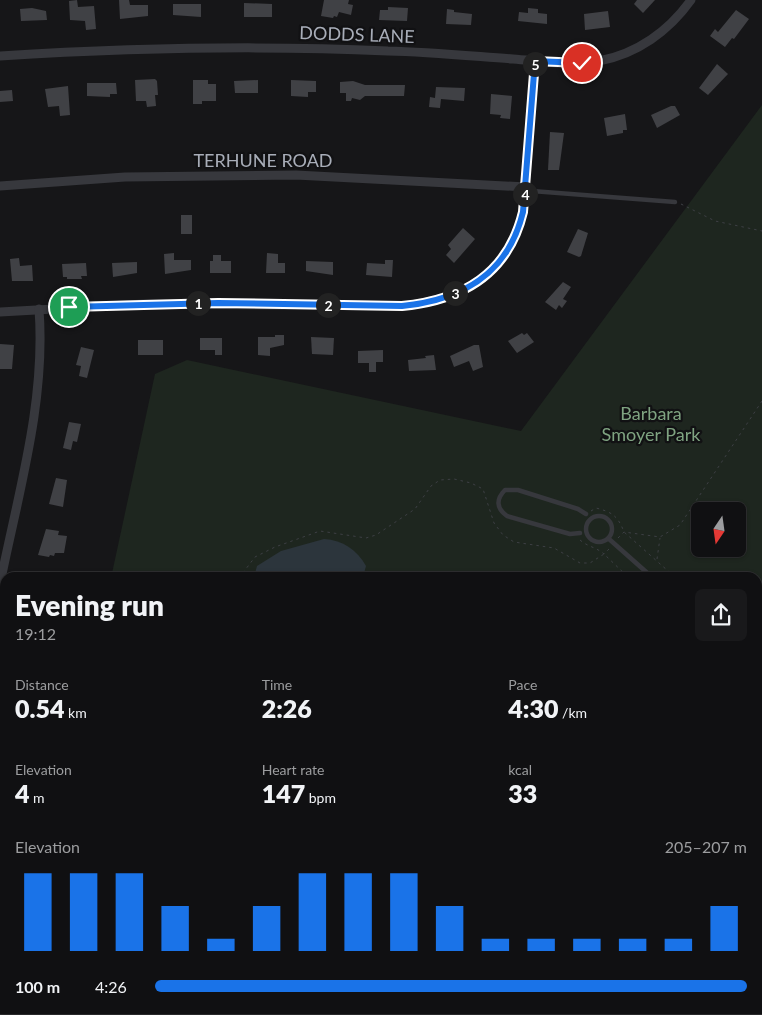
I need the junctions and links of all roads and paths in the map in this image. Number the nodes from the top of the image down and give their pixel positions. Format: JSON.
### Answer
{"nodes":[{"id":1,"x":691,"y":0,"type":"edge"},
{"id":2,"x":0,"y":49,"type":"edge"},
{"id":3,"x":0,"y":56,"type":"edge"},
{"id":4,"x":535,"y":61,"type":"junction"},
{"id":5,"x":0,"y":186,"type":"edge"},
{"id":6,"x":526,"y":186,"type":"junction"},
{"id":7,"x":675,"y":202,"type":"joint"},
{"id":8,"x":762,"y":231,"type":"edge"},
{"id":9,"x":39,"y":309,"type":"junction"},
{"id":10,"x":0,"y":312,"type":"edge"},
{"id":11,"x":762,"y":401,"type":"edge"},
{"id":12,"x":586,"y":514,"type":"dead end"},
{"id":13,"x":580,"y":533,"type":"dead end"},
{"id":14,"x":660,"y":537,"type":"junction"},
{"id":15,"x":609,"y":539,"type":"junction"},
{"id":16,"x":615,"y":543,"type":"junction"},
{"id":17,"x":604,"y":554,"type":"junction"},
{"id":18,"x":656,"y":560,"type":"dead end"},
{"id":19,"x":2,"y":572,"type":"edge"},
{"id":20,"x":244,"y":572,"type":"edge"},
{"id":21,"x":623,"y":572,"type":"edge"},
{"id":22,"x":646,"y":572,"type":"edge"}],
"edges":[{"from":1,"to":4,"type":"street","name":"DODDS LANE"},
{"from":2,"to":3,"type":"street"},
{"from":3,"to":4,"type":"street","name":"DODDS LANE"},
{"from":4,"to":6,"type":"street"},
{"from":5,"to":6,"type":"street","name":"TERHUNE ROAD"},
{"from":6,"to":7,"type":"lane"},
{"from":6,"to":9,"type":"street"},
{"from":7,"to":8,"type":"path"},
{"from":9,"to":10,"type":"street"},
{"from":9,"to":19,"type":"street"},
{"from":11,"to":14,"type":"path"},
{"from":12,"to":13,"type":"lane"},
{"from":14,"to":16,"type":"path"},
{"from":14,"to":18,"type":"path"},
{"from":15,"to":15,"type":"lane"},
{"from":15,"to":16,"type":"lane"},
{"from":16,"to":17,"type":"path"},
{"from":16,"to":22,"type":"lane"},
{"from":17,"to":20,"type":"path"},
{"from":17,"to":21,"type":"path"}]}
